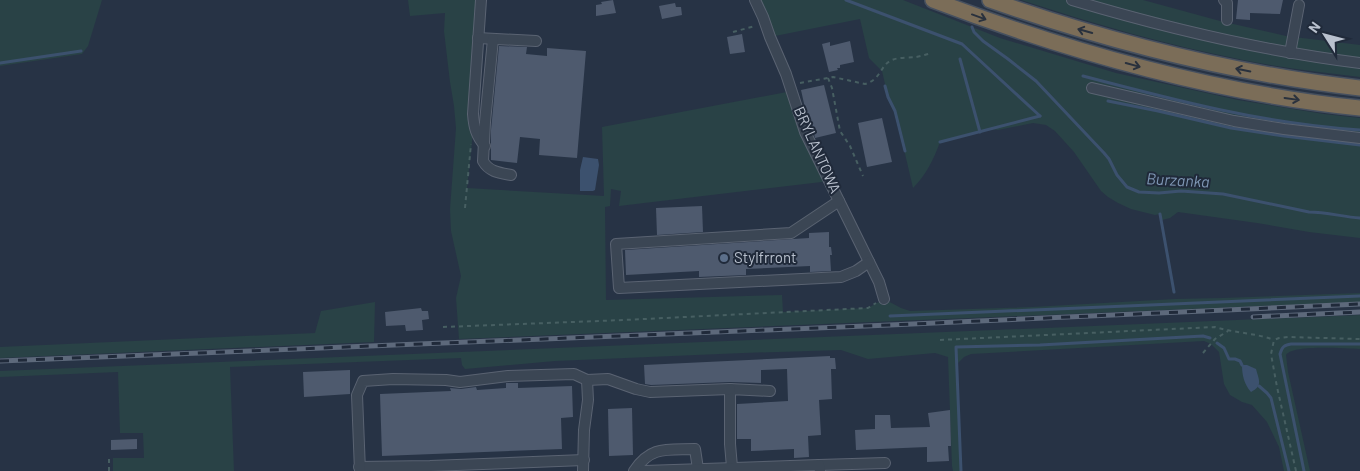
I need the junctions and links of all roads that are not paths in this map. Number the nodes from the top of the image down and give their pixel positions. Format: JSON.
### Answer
{"nodes":[{"id":1,"x":481,"y":0,"type":"edge"},
{"id":2,"x":755,"y":0,"type":"edge"},
{"id":3,"x":933,"y":0,"type":"edge"},
{"id":4,"x":990,"y":0,"type":"edge"},
{"id":5,"x":1072,"y":0,"type":"edge"},
{"id":6,"x":1224,"y":0,"type":"edge"},
{"id":7,"x":1299,"y":5,"type":"dead end"},
{"id":8,"x":1227,"y":20,"type":"dead end"},
{"id":9,"x":478,"y":38,"type":"junction"},
{"id":10,"x":493,"y":39,"type":"junction"},
{"id":11,"x":536,"y":41,"type":"dead end"},
{"id":12,"x":1290,"y":53,"type":"junction"},
{"id":13,"x":1360,"y":63,"type":"edge"},
{"id":14,"x":1092,"y":88,"type":"dead end"},
{"id":15,"x":1360,"y":88,"type":"edge"},
{"id":16,"x":1360,"y":108,"type":"edge"},
{"id":17,"x":1360,"y":138,"type":"edge"},
{"id":18,"x":484,"y":146,"type":"junction"},
{"id":19,"x":511,"y":175,"type":"dead end"},
{"id":20,"x":839,"y":201,"type":"junction"},
{"id":21,"x":869,"y":262,"type":"junction"},
{"id":22,"x":884,"y":299,"type":"road end"},
{"id":23,"x":587,"y":380,"type":"junction"},
{"id":24,"x":730,"y":389,"type":"junction"},
{"id":25,"x":770,"y":391,"type":"dead end"},
{"id":26,"x":584,"y":460,"type":"junction"},
{"id":27,"x":885,"y":463,"type":"dead end"},
{"id":28,"x":732,"y":467,"type":"junction"},
{"id":29,"x":820,"y":468,"type":"edge"},
{"id":30,"x":359,"y":469,"type":"edge"},
{"id":31,"x":698,"y":469,"type":"junction"},
{"id":32,"x":584,"y":471,"type":"edge"},
{"id":33,"x":634,"y":471,"type":"edge"},
{"id":34,"x":644,"y":471,"type":"edge"}],
"edges":[{"from":1,"to":9,"type":"street"},
{"from":2,"to":20,"type":"street","name":"BRYLANTOWA"},
{"from":3,"to":16,"type":"highway","one_way":true},
{"from":15,"to":4,"type":"highway","one_way":true},
{"from":5,"to":12,"type":"street"},
{"from":6,"to":8,"type":"street"},
{"from":7,"to":12,"type":"street"},
{"from":9,"to":10,"type":"street"},
{"from":9,"to":18,"type":"street"},
{"from":10,"to":11,"type":"street"},
{"from":10,"to":18,"type":"street"},
{"from":12,"to":13,"type":"street"},
{"from":14,"to":17,"type":"street"},
{"from":18,"to":19,"type":"street"},
{"from":20,"to":21,"type":"street","name":"BRYLANTOWA"},
{"from":20,"to":21,"type":"street"},
{"from":21,"to":22,"type":"street","name":"BRYLANTOWA"},
{"from":23,"to":24,"type":"street"},
{"from":23,"to":26,"type":"street"},
{"from":23,"to":30,"type":"street"},
{"from":24,"to":25,"type":"street"},
{"from":24,"to":28,"type":"street"},
{"from":26,"to":30,"type":"street"},
{"from":26,"to":32,"type":"street"},
{"from":27,"to":29,"type":"street"},
{"from":28,"to":29,"type":"street"},
{"from":28,"to":31,"type":"street"},
{"from":31,"to":33,"type":"street"},
{"from":31,"to":34,"type":"street"}]}
